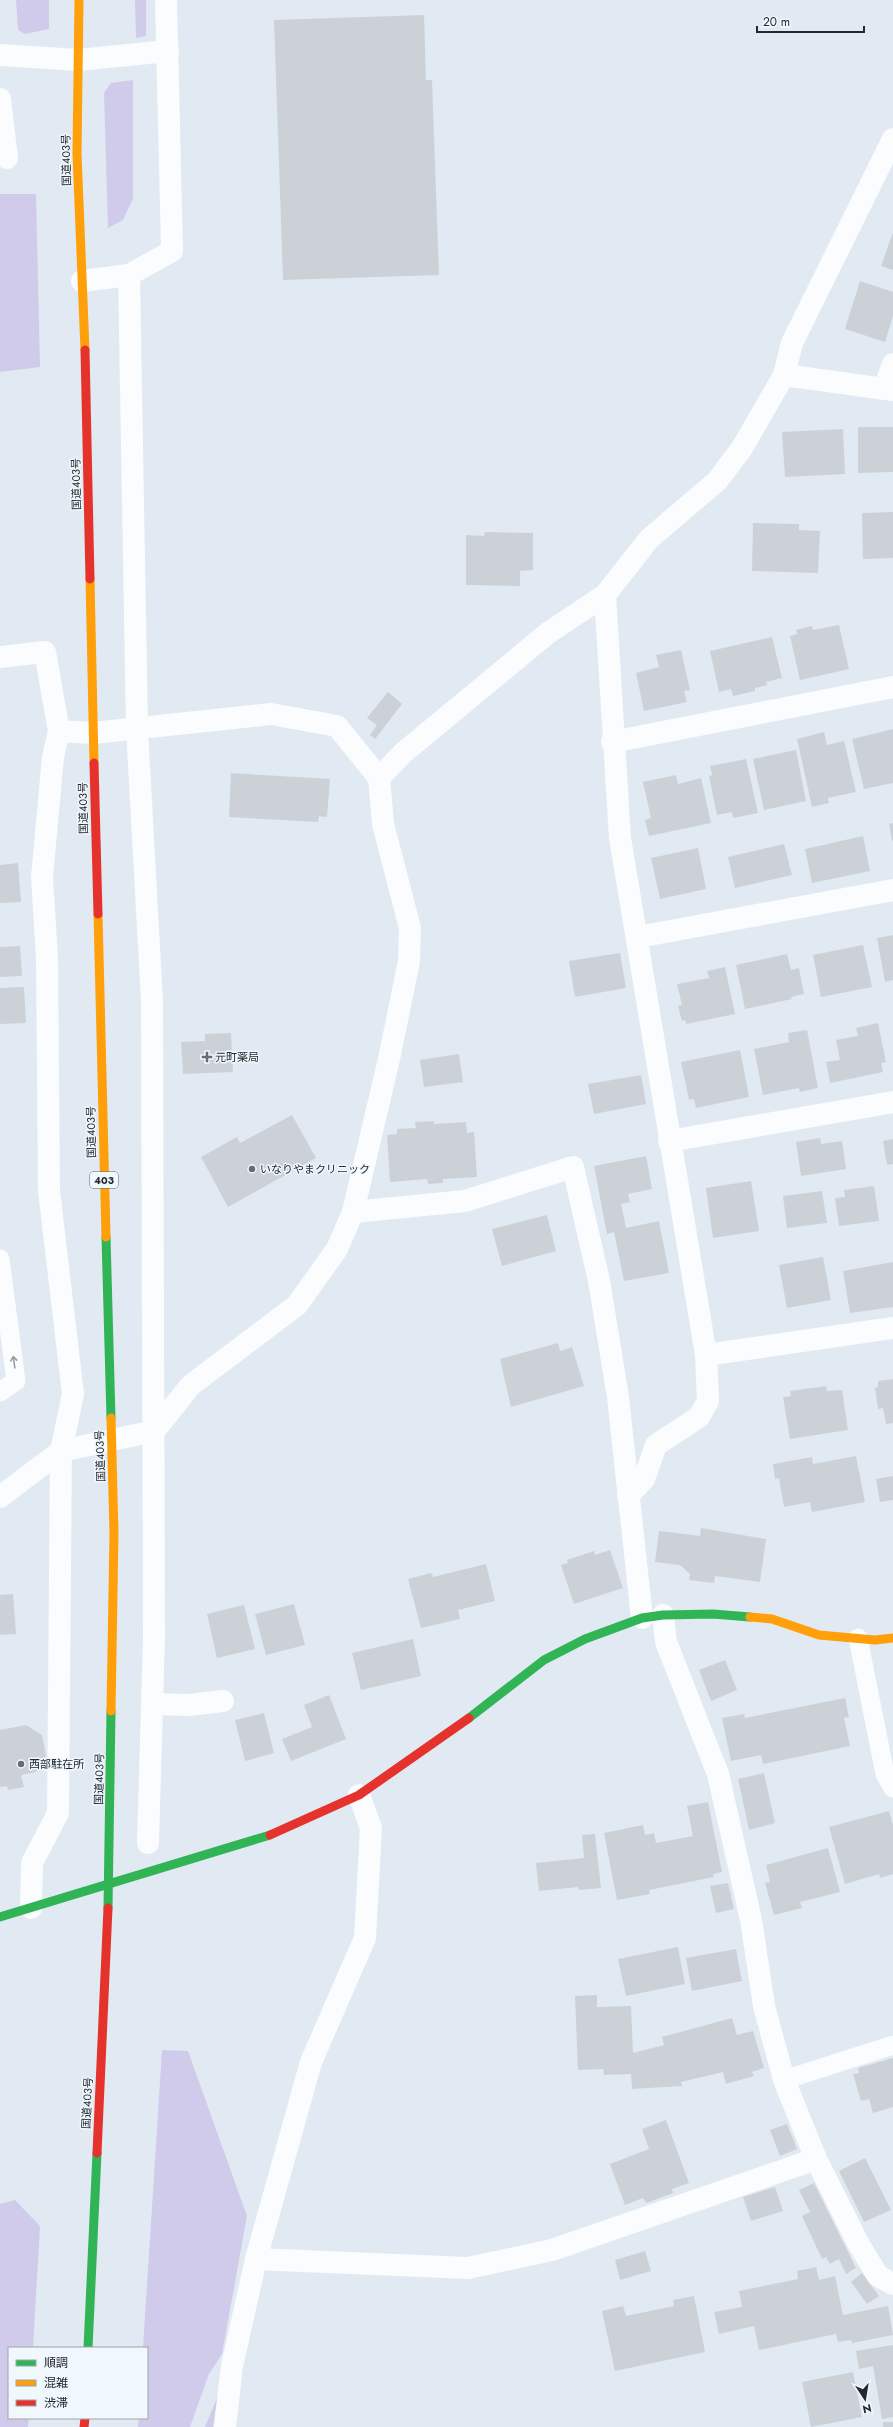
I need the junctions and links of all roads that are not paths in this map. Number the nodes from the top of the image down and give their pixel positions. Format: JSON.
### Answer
{"nodes":[{"id":1,"x":79,"y":0,"type":"edge"},
{"id":2,"x":166,"y":0,"type":"edge"},
{"id":3,"x":168,"y":51,"type":"junction"},
{"id":4,"x":0,"y":55,"type":"edge"},
{"id":5,"x":78,"y":60,"type":"junction"},
{"id":6,"x":0,"y":99,"type":"edge"},
{"id":7,"x":893,"y":139,"type":"edge"},
{"id":8,"x":7,"y":158,"type":"dead end"},
{"id":9,"x":128,"y":275,"type":"junction"},
{"id":10,"x":82,"y":281,"type":"junction"},
{"id":11,"x":893,"y":364,"type":"edge"},
{"id":12,"x":784,"y":375,"type":"junction"},
{"id":13,"x":888,"y":390,"type":"edge"},
{"id":14,"x":605,"y":595,"type":"junction"},
{"id":15,"x":0,"y":657,"type":"edge"},
{"id":16,"x":893,"y":687,"type":"edge"},
{"id":17,"x":137,"y":728,"type":"junction"},
{"id":18,"x":58,"y":731,"type":"junction"},
{"id":19,"x":93,"y":733,"type":"junction"},
{"id":20,"x":612,"y":742,"type":"junction"},
{"id":21,"x":379,"y":778,"type":"junction"},
{"id":22,"x":893,"y":890,"type":"edge"},
{"id":23,"x":638,"y":937,"type":"junction"},
{"id":24,"x":893,"y":1102,"type":"edge"},
{"id":25,"x":669,"y":1141,"type":"junction"},
{"id":26,"x":353,"y":1212,"type":"junction"},
{"id":27,"x":0,"y":1259,"type":"edge"},
{"id":28,"x":893,"y":1328,"type":"edge"},
{"id":29,"x":706,"y":1355,"type":"junction"},
{"id":30,"x":0,"y":1392,"type":"edge"},
{"id":31,"x":154,"y":1431,"type":"junction"},
{"id":32,"x":111,"y":1441,"type":"junction"},
{"id":33,"x":61,"y":1451,"type":"junction"},
{"id":34,"x":628,"y":1496,"type":"junction"},
{"id":35,"x":0,"y":1497,"type":"edge"},
{"id":36,"x":663,"y":1615,"type":"junction"},
{"id":37,"x":642,"y":1618,"type":"junction"},
{"id":38,"x":858,"y":1638,"type":"junction"},
{"id":39,"x":893,"y":1638,"type":"edge"},
{"id":40,"x":223,"y":1701,"type":"dead end"},
{"id":41,"x":152,"y":1704,"type":"junction"},
{"id":42,"x":893,"y":1788,"type":"edge"},
{"id":43,"x":359,"y":1795,"type":"junction"},
{"id":44,"x":148,"y":1843,"type":"dead end"},
{"id":45,"x":109,"y":1883,"type":"junction"},
{"id":46,"x":31,"y":1908,"type":"junction"},
{"id":47,"x":0,"y":1917,"type":"edge"},
{"id":48,"x":893,"y":2045,"type":"edge"},
{"id":49,"x":784,"y":2080,"type":"junction"},
{"id":50,"x":816,"y":2159,"type":"junction"},
{"id":51,"x":256,"y":2259,"type":"junction"},
{"id":52,"x":893,"y":2284,"type":"edge"},
{"id":53,"x":88,"y":2347,"type":"edge"},
{"id":54,"x":225,"y":2427,"type":"edge"}],
"edges":[{"from":1,"to":5,"type":"main road","name":"国道403号","number":"403"},
{"from":2,"to":3,"type":"street"},
{"from":3,"to":5,"type":"street"},
{"from":3,"to":9,"type":"street"},
{"from":4,"to":5,"type":"street"},
{"from":5,"to":10,"type":"main road","name":"国道403号","number":"403"},
{"from":6,"to":8,"type":"street"},
{"from":7,"to":12,"type":"street"},
{"from":9,"to":10,"type":"street"},
{"from":9,"to":17,"type":"street"},
{"from":10,"to":19,"type":"main road","name":"国道403号","number":"403"},
{"from":11,"to":13,"type":"street"},
{"from":12,"to":13,"type":"street"},
{"from":12,"to":14,"type":"street"},
{"from":14,"to":20,"type":"street"},
{"from":14,"to":21,"type":"street"},
{"from":15,"to":18,"type":"street"},
{"from":16,"to":20,"type":"street"},
{"from":17,"to":19,"type":"street"},
{"from":17,"to":21,"type":"street"},
{"from":17,"to":31,"type":"street"},
{"from":18,"to":19,"type":"street"},
{"from":18,"to":33,"type":"street"},
{"from":19,"to":32,"type":"main road","name":"国道403号","number":"403"},
{"from":20,"to":23,"type":"street"},
{"from":21,"to":26,"type":"street"},
{"from":22,"to":23,"type":"street"},
{"from":23,"to":25,"type":"street"},
{"from":24,"to":25,"type":"street"},
{"from":25,"to":29,"type":"street"},
{"from":26,"to":31,"type":"street"},
{"from":26,"to":34,"type":"street"},
{"from":30,"to":27,"type":"lane","one_way":true},
{"from":28,"to":29,"type":"street"},
{"from":29,"to":34,"type":"street"},
{"from":31,"to":32,"type":"street"},
{"from":31,"to":41,"type":"street"},
{"from":32,"to":33,"type":"street"},
{"from":32,"to":45,"type":"main road","name":"国道403号","number":"403"},
{"from":33,"to":35,"type":"street"},
{"from":33,"to":46,"type":"street"},
{"from":34,"to":37,"type":"street"},
{"from":36,"to":37,"type":"main road"},
{"from":36,"to":38,"type":"main road"},
{"from":36,"to":49,"type":"street"},
{"from":37,"to":43,"type":"main road"},
{"from":38,"to":39,"type":"main road"},
{"from":38,"to":42,"type":"lane"},
{"from":40,"to":41,"type":"street"},
{"from":41,"to":44,"type":"street"},
{"from":43,"to":45,"type":"main road"},
{"from":43,"to":51,"type":"street"},
{"from":45,"to":46,"type":"main road"},
{"from":45,"to":53,"type":"main road","name":"国道403号","number":"403"},
{"from":46,"to":47,"type":"main road"},
{"from":48,"to":49,"type":"lane"},
{"from":49,"to":50,"type":"street"},
{"from":50,"to":51,"type":"street"},
{"from":50,"to":52,"type":"street"},
{"from":51,"to":54,"type":"street"}]}
